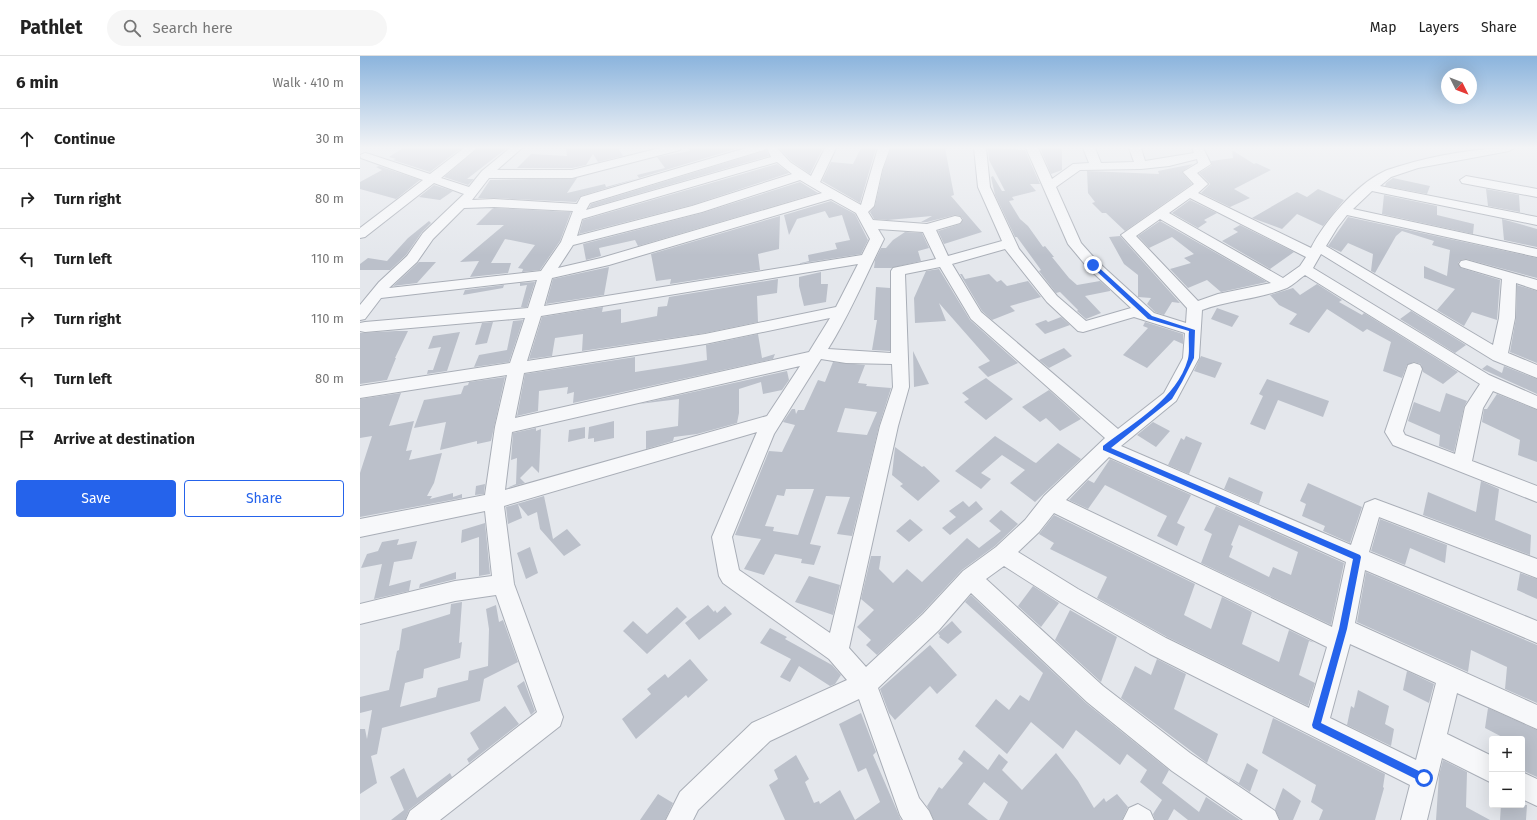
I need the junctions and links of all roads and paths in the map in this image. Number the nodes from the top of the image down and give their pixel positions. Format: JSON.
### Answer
{"nodes":[{"id":1,"x":426,"y":184,"type":"edge"},
{"id":2,"x":446,"y":184,"type":"edge"},
{"id":3,"x":478,"y":184,"type":"edge"},
{"id":4,"x":640,"y":184,"type":"edge"},
{"id":5,"x":692,"y":184,"type":"edge"},
{"id":6,"x":775,"y":184,"type":"edge"},
{"id":7,"x":816,"y":184,"type":"edge"},
{"id":8,"x":873,"y":184,"type":"edge"},
{"id":9,"x":984,"y":184,"type":"edge"},
{"id":10,"x":1052,"y":184,"type":"edge"},
{"id":11,"x":1202,"y":184,"type":"edge"},
{"id":12,"x":1373,"y":184,"type":"edge"},
{"id":13,"x":1486,"y":184,"type":"edge"},
{"id":14,"x":1049,"y":186,"type":"joint"},
{"id":15,"x":1369,"y":186,"type":"junction"},
{"id":16,"x":471,"y":192,"type":"junction"},
{"id":17,"x":1189,"y":193,"type":"junction"},
{"id":18,"x":1537,"y":193,"type":"edge"},
{"id":19,"x":832,"y":194,"type":"junction"},
{"id":20,"x":460,"y":204,"type":"junction"},
{"id":21,"x":1345,"y":210,"type":"junction"},
{"id":22,"x":578,"y":212,"type":"junction"},
{"id":23,"x":1160,"y":213,"type":"junction"},
{"id":24,"x":865,"y":217,"type":"junction"},
{"id":25,"x":955,"y":220,"type":"dead end"},
{"id":26,"x":1537,"y":221,"type":"edge"},
{"id":27,"x":928,"y":228,"type":"junction"},
{"id":28,"x":360,"y":234,"type":"edge"},
{"id":29,"x":568,"y":242,"type":"junction"},
{"id":30,"x":1010,"y":243,"type":"junction"},
{"id":31,"x":1537,"y":253,"type":"edge"},
{"id":32,"x":1312,"y":257,"type":"junction"},
{"id":33,"x":869,"y":258,"type":"junction"},
{"id":34,"x":944,"y":262,"type":"junction"},
{"id":35,"x":1466,"y":264,"type":"dead end"},
{"id":36,"x":546,"y":275,"type":"junction"},
{"id":37,"x":1509,"y":277,"type":"junction"},
{"id":38,"x":1283,"y":284,"type":"junction"},
{"id":39,"x":1537,"y":285,"type":"edge"},
{"id":40,"x":377,"y":294,"type":"junction"},
{"id":41,"x":1194,"y":307,"type":"junction"},
{"id":42,"x":842,"y":311,"type":"junction"},
{"id":43,"x":535,"y":312,"type":"junction"},
{"id":44,"x":1150,"y":317,"type":"junction"},
{"id":45,"x":363,"y":321,"type":"edge"},
{"id":46,"x":1192,"y":330,"type":"junction"},
{"id":47,"x":816,"y":355,"type":"junction"},
{"id":48,"x":1498,"y":356,"type":"junction"},
{"id":49,"x":900,"y":359,"type":"junction"},
{"id":50,"x":517,"y":367,"type":"junction"},
{"id":51,"x":1414,"y":369,"type":"dead end"},
{"id":52,"x":1537,"y":372,"type":"edge"},
{"id":53,"x":1490,"y":382,"type":"junction"},
{"id":54,"x":360,"y":392,"type":"edge"},
{"id":55,"x":1537,"y":403,"type":"edge"},
{"id":56,"x":773,"y":422,"type":"junction"},
{"id":57,"x":504,"y":427,"type":"junction"},
{"id":58,"x":1112,"y":444,"type":"junction"},
{"id":59,"x":1464,"y":461,"type":"dead end"},
{"id":60,"x":1537,"y":494,"type":"edge"},
{"id":61,"x":494,"y":501,"type":"junction"},
{"id":62,"x":1051,"y":502,"type":"junction"},
{"id":63,"x":360,"y":528,"type":"edge"},
{"id":64,"x":1003,"y":554,"type":"junction"},
{"id":65,"x":1357,"y":557,"type":"junction"},
{"id":66,"x":1537,"y":569,"type":"edge"},
{"id":67,"x":970,"y":578,"type":"junction"},
{"id":68,"x":503,"y":584,"type":"junction"},
{"id":69,"x":360,"y":614,"type":"edge"},
{"id":70,"x":1537,"y":632,"type":"edge"},
{"id":71,"x":1340,"y":635,"type":"junction"},
{"id":72,"x":837,"y":651,"type":"junction"},
{"id":73,"x":1449,"y":677,"type":"junction"},
{"id":74,"x":866,"y":684,"type":"junction"},
{"id":75,"x":1537,"y":717,"type":"edge"},
{"id":76,"x":1316,"y":725,"type":"junction"},
{"id":77,"x":1433,"y":740,"type":"junction"},
{"id":78,"x":1489,"y":768,"type":"edge"},
{"id":79,"x":1424,"y":778,"type":"junction"},
{"id":80,"x":1525,"y":787,"type":"edge"},
{"id":81,"x":1537,"y":793,"type":"edge"},
{"id":82,"x":419,"y":820,"type":"edge"},
{"id":83,"x":679,"y":820,"type":"edge"},
{"id":84,"x":920,"y":820,"type":"edge"},
{"id":85,"x":1136,"y":820,"type":"edge"},
{"id":86,"x":1141,"y":820,"type":"edge"},
{"id":87,"x":1266,"y":820,"type":"edge"},
{"id":88,"x":1414,"y":820,"type":"edge"}],
"edges":[{"from":1,"to":28,"type":"street"},
{"from":2,"to":16,"type":"street"},
{"from":3,"to":16,"type":"street"},
{"from":4,"to":22,"type":"street"},
{"from":5,"to":22,"type":"street"},
{"from":6,"to":29,"type":"street"},
{"from":7,"to":19,"type":"street"},
{"from":8,"to":24,"type":"street"},
{"from":9,"to":30,"type":"street"},
{"from":10,"to":14,"type":"street"},
{"from":11,"to":17,"type":"street"},
{"from":12,"to":15,"type":"street"},
{"from":13,"to":18,"type":"street"},
{"from":14,"to":44,"type":"street"},
{"from":15,"to":21,"type":"street"},
{"from":15,"to":26,"type":"street"},
{"from":16,"to":20,"type":"street"},
{"from":17,"to":23,"type":"street"},
{"from":17,"to":32,"type":"street"},
{"from":19,"to":24,"type":"street"},
{"from":19,"to":36,"type":"street"},
{"from":20,"to":22,"type":"street"},
{"from":20,"to":40,"type":"street"},
{"from":21,"to":31,"type":"street"},
{"from":21,"to":32,"type":"street"},
{"from":22,"to":29,"type":"street"},
{"from":23,"to":38,"type":"street"},
{"from":23,"to":41,"type":"street"},
{"from":24,"to":27,"type":"street"},
{"from":24,"to":33,"type":"street"},
{"from":25,"to":27,"type":"street"},
{"from":27,"to":34,"type":"street"},
{"from":29,"to":36,"type":"street"},
{"from":30,"to":34,"type":"street"},
{"from":30,"to":44,"type":"street"},
{"from":32,"to":38,"type":"street"},
{"from":32,"to":48,"type":"street"},
{"from":32,"to":53,"type":"street"},
{"from":33,"to":42,"type":"street"},
{"from":33,"to":43,"type":"street"},
{"from":34,"to":49,"type":"street"},
{"from":34,"to":58,"type":"street"},
{"from":35,"to":37,"type":"street"},
{"from":36,"to":40,"type":"street"},
{"from":36,"to":43,"type":"street"},
{"from":37,"to":39,"type":"street"},
{"from":37,"to":48,"type":"street"},
{"from":38,"to":41,"type":"street"},
{"from":40,"to":45,"type":"street"},
{"from":41,"to":46,"type":"street"},
{"from":42,"to":47,"type":"street"},
{"from":42,"to":50,"type":"street"},
{"from":43,"to":45,"type":"street"},
{"from":43,"to":50,"type":"street"},
{"from":44,"to":46,"type":"street"},
{"from":46,"to":58,"type":"street"},
{"from":47,"to":49,"type":"street"},
{"from":47,"to":56,"type":"street"},
{"from":47,"to":57,"type":"street"},
{"from":48,"to":52,"type":"street"},
{"from":49,"to":72,"type":"street"},
{"from":50,"to":54,"type":"street"},
{"from":50,"to":57,"type":"street"},
{"from":51,"to":60,"type":"street"},
{"from":53,"to":55,"type":"street"},
{"from":53,"to":59,"type":"street"},
{"from":56,"to":61,"type":"street"},
{"from":56,"to":72,"type":"street"},
{"from":57,"to":61,"type":"street"},
{"from":58,"to":62,"type":"street"},
{"from":58,"to":65,"type":"street"},
{"from":61,"to":63,"type":"street"},
{"from":61,"to":68,"type":"street"},
{"from":62,"to":64,"type":"street"},
{"from":62,"to":71,"type":"street"},
{"from":64,"to":67,"type":"street"},
{"from":64,"to":76,"type":"street"},
{"from":65,"to":66,"type":"street"},
{"from":65,"to":70,"type":"street"},
{"from":65,"to":71,"type":"street"},
{"from":67,"to":74,"type":"street"},
{"from":67,"to":87,"type":"street"},
{"from":68,"to":69,"type":"street"},
{"from":68,"to":82,"type":"street"},
{"from":71,"to":73,"type":"street"},
{"from":71,"to":76,"type":"street"},
{"from":72,"to":74,"type":"street"},
{"from":73,"to":75,"type":"street"},
{"from":73,"to":77,"type":"street"},
{"from":74,"to":83,"type":"street"},
{"from":74,"to":84,"type":"street"},
{"from":76,"to":79,"type":"street"},
{"from":77,"to":78,"type":"street"},
{"from":77,"to":79,"type":"street"},
{"from":79,"to":88,"type":"street"},
{"from":80,"to":81,"type":"street"},
{"from":85,"to":86,"type":"street"}]}
